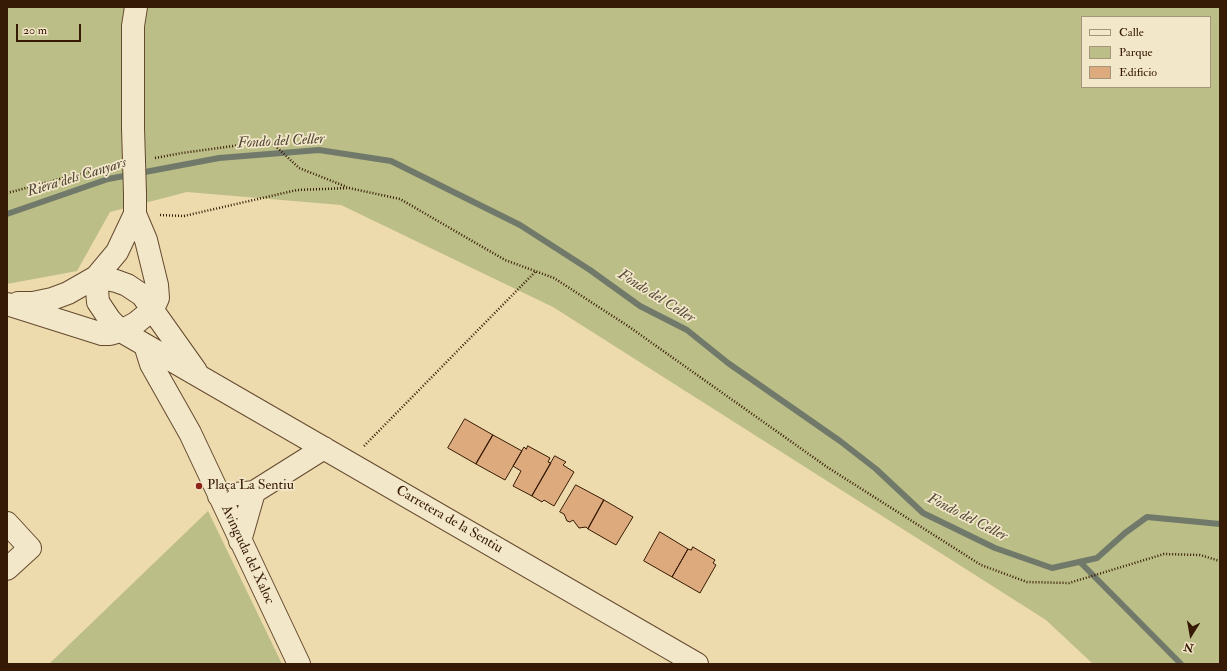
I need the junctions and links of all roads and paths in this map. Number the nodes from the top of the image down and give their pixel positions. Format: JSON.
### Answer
{"nodes":[{"id":1,"x":136,"y":7,"type":"edge"},
{"id":2,"x":152,"y":159,"type":"dead end"},
{"id":3,"x":114,"y":167,"type":"dead end"},
{"id":4,"x":349,"y":188,"type":"junction"},
{"id":5,"x":7,"y":193,"type":"edge"},
{"id":6,"x":135,"y":204,"type":"junction"},
{"id":7,"x":536,"y":271,"type":"junction"},
{"id":8,"x":96,"y":277,"type":"junction"},
{"id":9,"x":7,"y":303,"type":"edge"},
{"id":10,"x":153,"y":309,"type":"junction"},
{"id":11,"x":115,"y":333,"type":"junction"},
{"id":12,"x":145,"y":345,"type":"junction"},
{"id":13,"x":200,"y":376,"type":"junction"},
{"id":14,"x":162,"y":383,"type":"junction"},
{"id":15,"x":324,"y":448,"type":"junction"},
{"id":16,"x":348,"y":462,"type":"junction"},
{"id":17,"x":254,"y":492,"type":"junction"},
{"id":18,"x":219,"y":496,"type":"junction"},
{"id":19,"x":7,"y":523,"type":"edge"},
{"id":20,"x":240,"y":541,"type":"junction"},
{"id":21,"x":1220,"y":561,"type":"edge"},
{"id":22,"x":7,"y":569,"type":"edge"},
{"id":23,"x":299,"y":664,"type":"edge"},
{"id":24,"x":697,"y":664,"type":"edge"}],
"edges":[{"from":1,"to":6,"type":"street","bridge":true},
{"from":2,"to":4,"type":"path"},
{"from":3,"to":5,"type":"path"},
{"from":4,"to":6,"type":"path"},
{"from":4,"to":7,"type":"path"},
{"from":6,"to":8,"type":"street"},
{"from":6,"to":10,"type":"street"},
{"from":7,"to":16,"type":"path"},
{"from":7,"to":21,"type":"path"},
{"from":8,"to":9,"type":"street"},
{"from":8,"to":10,"type":"street"},
{"from":8,"to":11,"type":"street"},
{"from":9,"to":11,"type":"street"},
{"from":10,"to":11,"type":"street"},
{"from":10,"to":13,"type":"street"},
{"from":11,"to":12,"type":"street"},
{"from":11,"to":14,"type":"street","name":"Avinguda del Xaloc"},
{"from":12,"to":13,"type":"street"},
{"from":12,"to":14,"type":"street","name":"Avinguda del Xaloc"},
{"from":13,"to":15,"type":"street","name":"Carretera de la Sentiu"},
{"from":14,"to":18,"type":"street","name":"Avinguda del Xaloc"},
{"from":15,"to":16,"type":"street","name":"Carretera de la Sentiu"},
{"from":15,"to":17,"type":"street"},
{"from":16,"to":24,"type":"street","name":"Carretera de la Sentiu"},
{"from":17,"to":18,"type":"street"},
{"from":17,"to":20,"type":"street"},
{"from":18,"to":20,"type":"street","name":"Avinguda del Xaloc"},
{"from":19,"to":22,"type":"street"},
{"from":20,"to":23,"type":"street","name":"Avinguda del Xaloc"}]}
